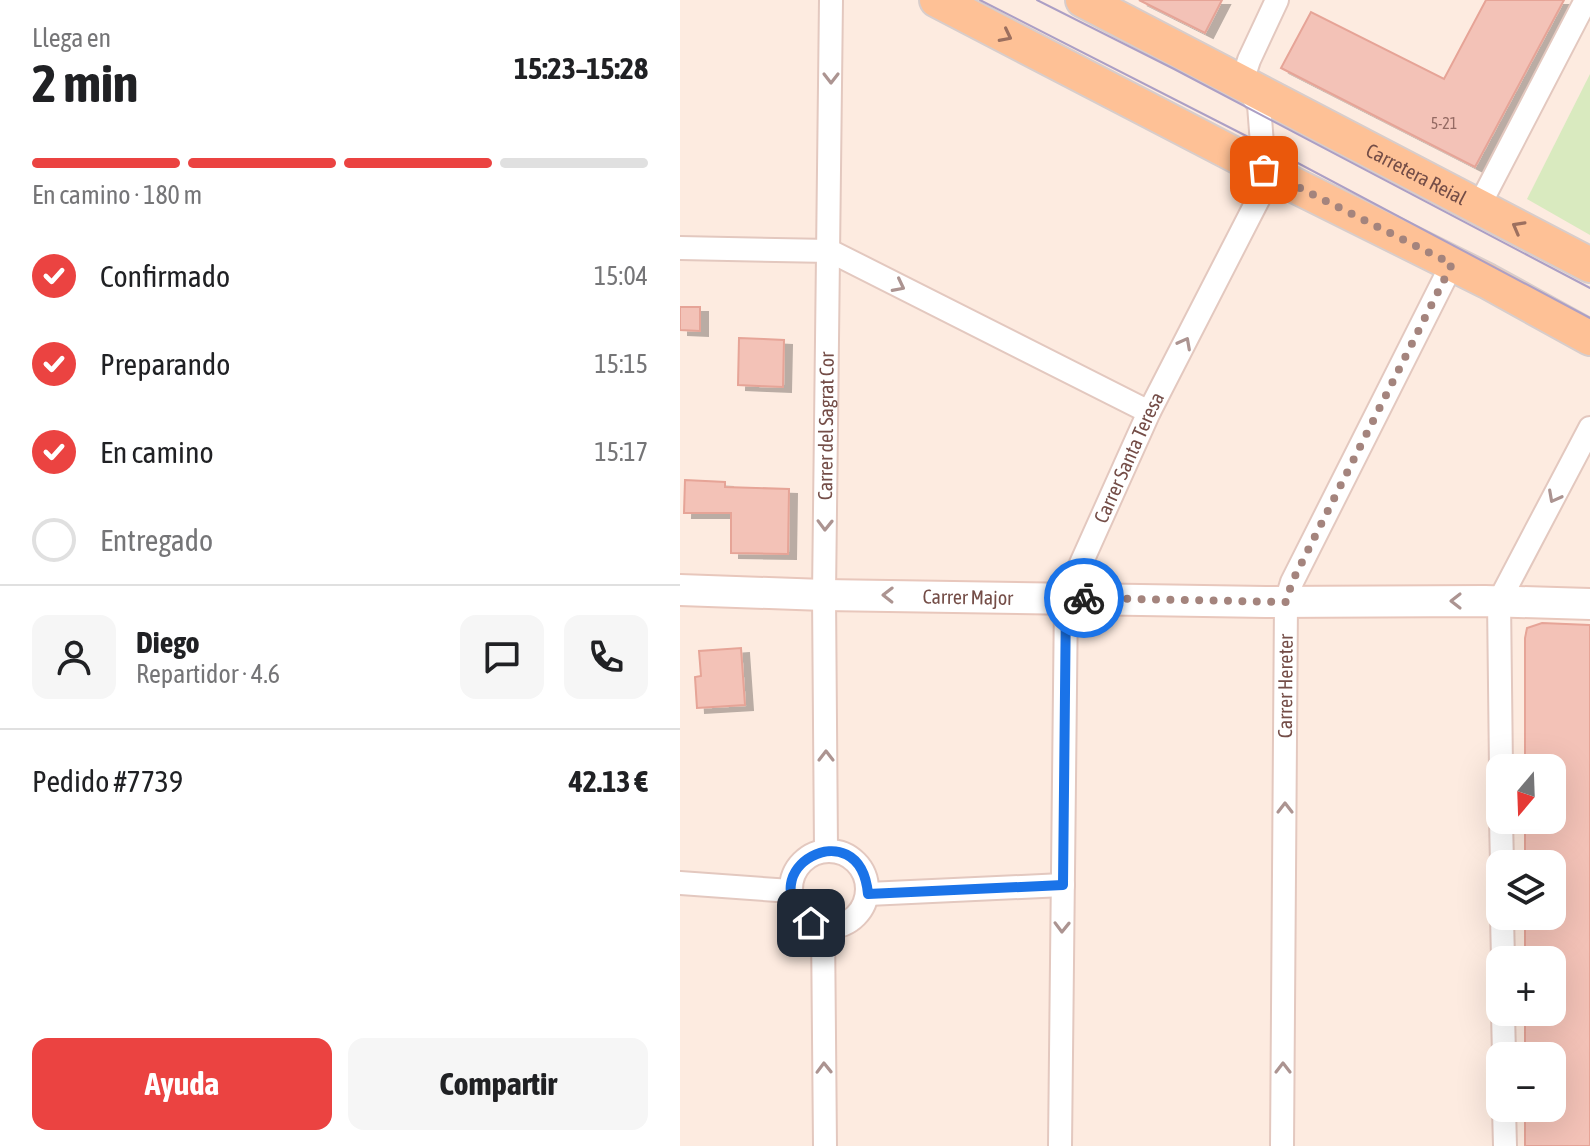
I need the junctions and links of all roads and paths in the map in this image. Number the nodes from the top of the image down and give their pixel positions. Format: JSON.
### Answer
{"nodes":[{"id":1,"x":831,"y":0,"type":"edge"},
{"id":2,"x":937,"y":0,"type":"edge"},
{"id":3,"x":1083,"y":0,"type":"edge"},
{"id":4,"x":1277,"y":0,"type":"edge"},
{"id":5,"x":1586,"y":0,"type":"edge"},
{"id":6,"x":1242,"y":82,"type":"junction"},
{"id":7,"x":1264,"y":170,"type":"junction"},
{"id":8,"x":1479,"y":206,"type":"junction"},
{"id":9,"x":680,"y":248,"type":"edge"},
{"id":10,"x":830,"y":251,"type":"junction"},
{"id":11,"x":1452,"y":264,"type":"junction"},
{"id":12,"x":1589,"y":264,"type":"edge"},
{"id":13,"x":1590,"y":338,"type":"edge"},
{"id":14,"x":1149,"y":412,"type":"junction"},
{"id":15,"x":1590,"y":428,"type":"edge"},
{"id":16,"x":680,"y":590,"type":"edge"},
{"id":17,"x":824,"y":595,"type":"junction"},
{"id":18,"x":1066,"y":597,"type":"junction"},
{"id":19,"x":1499,"y":601,"type":"junction"},
{"id":20,"x":1286,"y":602,"type":"junction"},
{"id":21,"x":1590,"y":604,"type":"edge"},
{"id":22,"x":1501,"y":754,"type":"edge"},
{"id":23,"x":826,"y":850,"type":"junction"},
{"id":24,"x":680,"y":883,"type":"edge"},
{"id":25,"x":1063,"y":885,"type":"junction"},
{"id":26,"x":791,"y":891,"type":"junction"},
{"id":27,"x":868,"y":894,"type":"junction"},
{"id":28,"x":823,"y":927,"type":"junction"},
{"id":29,"x":1504,"y":1122,"type":"edge"},
{"id":30,"x":825,"y":1146,"type":"edge"},
{"id":31,"x":1060,"y":1146,"type":"edge"},
{"id":32,"x":1282,"y":1146,"type":"edge"},
{"id":33,"x":1505,"y":1146,"type":"edge"}],
"edges":[{"from":1,"to":10,"type":"street","name":"Carrer del Sagrat Cor","one_way":true},
{"from":2,"to":7,"type":"main road","one_way":true},
{"from":3,"to":6,"type":"main road","name":"Carretera Reial"},
{"from":4,"to":6,"type":"street"},
{"from":5,"to":8,"type":"street"},
{"from":6,"to":7,"type":"street"},
{"from":6,"to":8,"type":"main road","name":"Carretera Reial"},
{"from":7,"to":11,"type":"main road"},
{"from":14,"to":7,"type":"street","name":"Carrer Santa Teresa","one_way":true},
{"from":12,"to":8,"type":"main road","name":"Carretera Reial","one_way":true},
{"from":9,"to":10,"type":"street"},
{"from":10,"to":14,"type":"street","one_way":true},
{"from":10,"to":17,"type":"street","name":"Carrer del Sagrat Cor","one_way":true},
{"from":11,"to":13,"type":"main road"},
{"from":11,"to":20,"type":"street","name":"Carrer Hereter"},
{"from":14,"to":18,"type":"street","name":"Carrer Santa Teresa"},
{"from":15,"to":19,"type":"street","one_way":true},
{"from":16,"to":17,"type":"street","name":"Carrer Major"},
{"from":18,"to":17,"type":"street","name":"Carrer Major","one_way":true},
{"from":23,"to":17,"type":"street","name":"Carrer del Sagrat Cor","one_way":true},
{"from":18,"to":20,"type":"street","name":"Carrer Major"},
{"from":18,"to":25,"type":"street","name":"Carrer Santa Teresa"},
{"from":19,"to":20,"type":"street","name":"Carrer Major","one_way":true},
{"from":19,"to":21,"type":"street","name":"Carrer Major"},
{"from":19,"to":22,"type":"street"},
{"from":32,"to":20,"type":"street","name":"Carrer Hereter","one_way":true},
{"from":23,"to":26,"type":"street"},
{"from":23,"to":27,"type":"street"},
{"from":24,"to":26,"type":"street"},
{"from":25,"to":27,"type":"street"},
{"from":25,"to":31,"type":"street","name":"Carrer Santa Teresa","one_way":true},
{"from":26,"to":28,"type":"street"},
{"from":27,"to":28,"type":"street"},
{"from":30,"to":28,"type":"street","one_way":true},
{"from":29,"to":33,"type":"street"}]}
